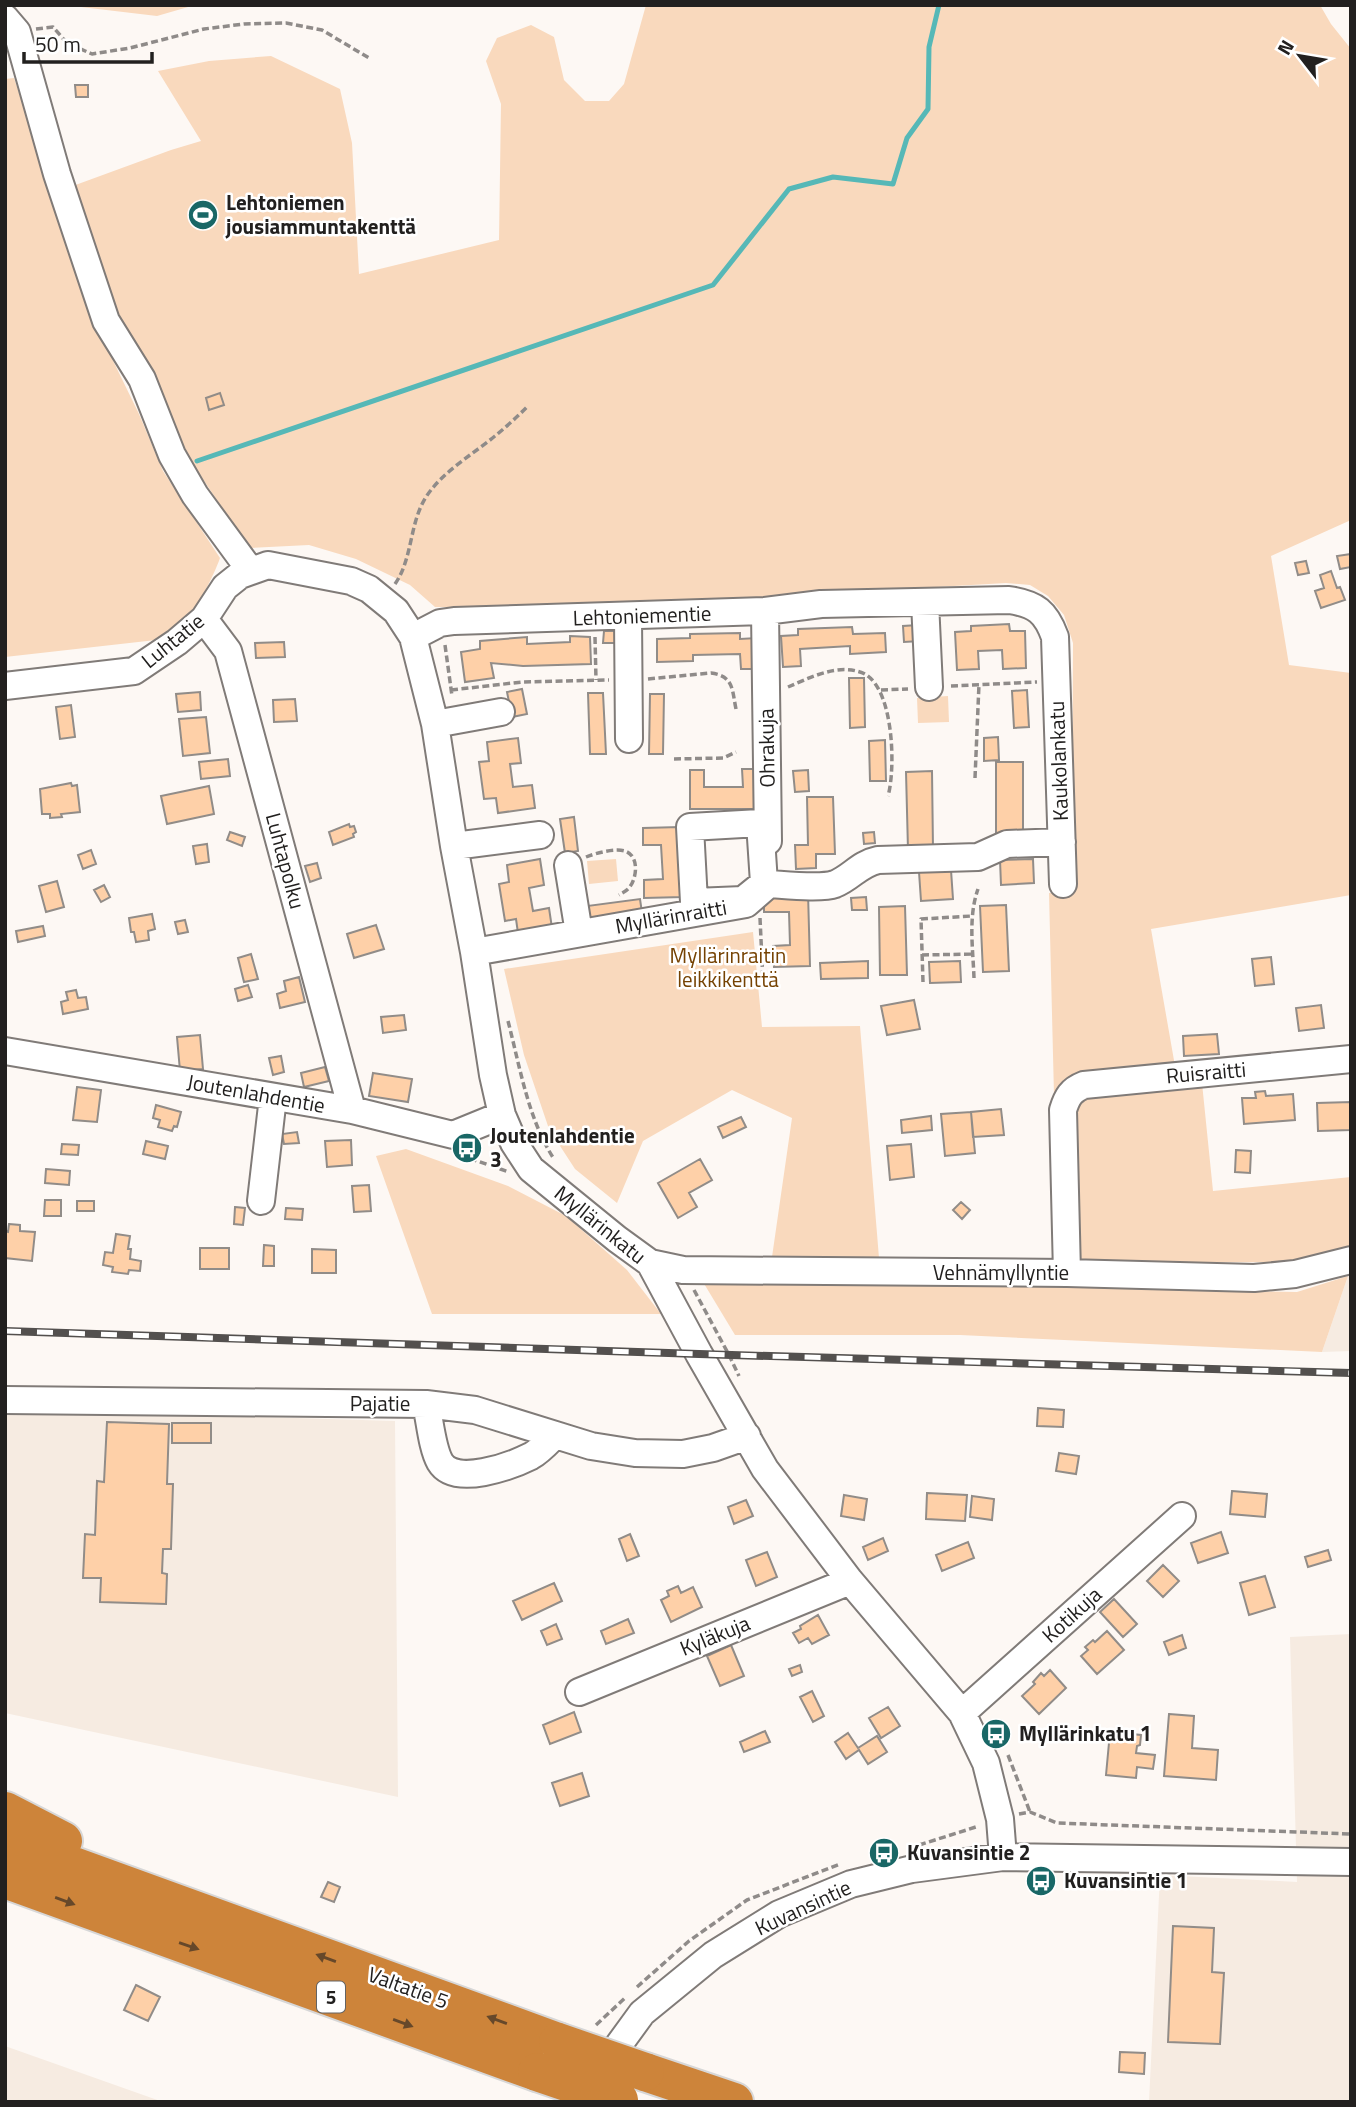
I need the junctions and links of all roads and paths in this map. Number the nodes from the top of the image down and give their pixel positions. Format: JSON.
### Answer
{"nodes":[{"id":1,"x":11,"y":25,"type":"edge"},
{"id":2,"x":369,"y":58,"type":"dead end"},
{"id":3,"x":527,"y":407,"type":"dead end"},
{"id":4,"x":245,"y":572,"type":"junction"},
{"id":5,"x":384,"y":600,"type":"junction"},
{"id":6,"x":925,"y":602,"type":"junction"},
{"id":7,"x":765,"y":611,"type":"junction"},
{"id":8,"x":594,"y":617,"type":"junction"},
{"id":9,"x":628,"y":617,"type":"junction"},
{"id":10,"x":204,"y":619,"type":"junction"},
{"id":11,"x":440,"y":623,"type":"junction"},
{"id":12,"x":413,"y":637,"type":"junction"},
{"id":13,"x":1055,"y":637,"type":"joint"},
{"id":14,"x":596,"y":680,"type":"junction"},
{"id":15,"x":628,"y":681,"type":"junction"},
{"id":16,"x":1057,"y":681,"type":"junction"},
{"id":17,"x":979,"y":684,"type":"junction"},
{"id":18,"x":5,"y":686,"type":"edge"},
{"id":19,"x":929,"y":687,"type":"junction"},
{"id":20,"x":451,"y":690,"type":"junction"},
{"id":21,"x":880,"y":690,"type":"junction"},
{"id":22,"x":766,"y":696,"type":"junction"},
{"id":23,"x":736,"y":709,"type":"dead end"},
{"id":24,"x":501,"y":712,"type":"dead end"},
{"id":25,"x":445,"y":723,"type":"junction"},
{"id":26,"x":629,"y":739,"type":"dead end"},
{"id":27,"x":736,"y":752,"type":"dead end"},
{"id":28,"x":674,"y":759,"type":"dead end"},
{"id":29,"x":975,"y":778,"type":"dead end"},
{"id":30,"x":888,"y":796,"type":"dead end"},
{"id":31,"x":540,"y":835,"type":"dead end"},
{"id":32,"x":1062,"y":842,"type":"junction"},
{"id":33,"x":454,"y":846,"type":"junction"},
{"id":34,"x":568,"y":864,"type":"joint"},
{"id":35,"x":1063,"y":884,"type":"dead end"},
{"id":36,"x":764,"y":888,"type":"junction"},
{"id":37,"x":978,"y":889,"type":"dead end"},
{"id":38,"x":619,"y":895,"type":"dead end"},
{"id":39,"x":972,"y":916,"type":"junction"},
{"id":40,"x":579,"y":933,"type":"junction"},
{"id":41,"x":474,"y":952,"type":"junction"},
{"id":42,"x":973,"y":954,"type":"junction"},
{"id":43,"x":922,"y":955,"type":"junction"},
{"id":44,"x":974,"y":978,"type":"dead end"},
{"id":45,"x":763,"y":982,"type":"dead end"},
{"id":46,"x":923,"y":982,"type":"dead end"},
{"id":47,"x":508,"y":1019,"type":"dead end"},
{"id":48,"x":5,"y":1051,"type":"edge"},
{"id":49,"x":1351,"y":1059,"type":"edge"},
{"id":50,"x":273,"y":1097,"type":"junction"},
{"id":51,"x":352,"y":1110,"type":"junction"},
{"id":52,"x":502,"y":1115,"type":"junction"},
{"id":53,"x":559,"y":1165,"type":"dead end"},
{"id":54,"x":261,"y":1201,"type":"dead end"},
{"id":55,"x":1351,"y":1260,"type":"edge"},
{"id":56,"x":650,"y":1263,"type":"junction"},
{"id":57,"x":683,"y":1270,"type":"junction"},
{"id":58,"x":1067,"y":1273,"type":"junction"},
{"id":59,"x":739,"y":1377,"type":"dead end"},
{"id":60,"x":5,"y":1400,"type":"edge"},
{"id":61,"x":426,"y":1404,"type":"junction"},
{"id":62,"x":555,"y":1434,"type":"junction"},
{"id":63,"x":747,"y":1436,"type":"junction"},
{"id":64,"x":1182,"y":1516,"type":"dead end"},
{"id":65,"x":850,"y":1581,"type":"junction"},
{"id":66,"x":579,"y":1692,"type":"dead end"},
{"id":67,"x":962,"y":1713,"type":"junction"},
{"id":68,"x":5,"y":1811,"type":"edge"},
{"id":69,"x":1030,"y":1812,"type":"dead end"},
{"id":70,"x":1351,"y":1834,"type":"edge"},
{"id":71,"x":5,"y":1841,"type":"edge"},
{"id":72,"x":1003,"y":1857,"type":"junction"},
{"id":73,"x":1351,"y":1862,"type":"edge"},
{"id":74,"x":5,"y":1880,"type":"edge"},
{"id":75,"x":204,"y":1914,"type":"junction"},
{"id":76,"x":548,"y":2057,"type":"junction"},
{"id":77,"x":630,"y":2091,"type":"edge"},
{"id":78,"x":577,"y":2102,"type":"edge"},
{"id":79,"x":734,"y":2102,"type":"edge"}],
"edges":[{"from":1,"to":2,"type":"path"},
{"from":1,"to":4,"type":"street"},
{"from":3,"to":5,"type":"path"},
{"from":4,"to":5,"type":"street"},
{"from":4,"to":10,"type":"street","name":"Luhtatie"},
{"from":5,"to":12,"type":"street"},
{"from":6,"to":7,"type":"street","name":"Lehtoniementie"},
{"from":6,"to":13,"type":"street","name":"Lehtoniementie"},
{"from":6,"to":19,"type":"street"},
{"from":7,"to":9,"type":"street","name":"Lehtoniementie"},
{"from":7,"to":22,"type":"street","name":"Ohrakuja"},
{"from":8,"to":9,"type":"street","name":"Lehtoniementie"},
{"from":8,"to":11,"type":"street","name":"Lehtoniementie"},
{"from":8,"to":14,"type":"path"},
{"from":9,"to":15,"type":"street"},
{"from":10,"to":18,"type":"street","name":"Luhtatie"},
{"from":10,"to":51,"type":"street","name":"Luhtapolku"},
{"from":11,"to":12,"type":"street","name":"Lehtoniementie"},
{"from":11,"to":20,"type":"path"},
{"from":12,"to":25,"type":"street","name":"Myllärinkatu"},
{"from":13,"to":16,"type":"street","name":"Kaukolankatu"},
{"from":14,"to":15,"type":"path"},
{"from":14,"to":20,"type":"path"},
{"from":15,"to":23,"type":"path"},
{"from":15,"to":26,"type":"street"},
{"from":16,"to":17,"type":"path"},
{"from":16,"to":32,"type":"street","name":"Kaukolankatu"},
{"from":17,"to":19,"type":"path"},
{"from":17,"to":29,"type":"path"},
{"from":19,"to":21,"type":"path"},
{"from":20,"to":25,"type":"path"},
{"from":21,"to":22,"type":"path"},
{"from":21,"to":30,"type":"path"},
{"from":22,"to":36,"type":"street","name":"Ohrakuja"},
{"from":24,"to":25,"type":"street"},
{"from":25,"to":33,"type":"street","name":"Myllärinkatu"},
{"from":27,"to":28,"type":"path"},
{"from":31,"to":33,"type":"street"},
{"from":32,"to":35,"type":"street","name":"Kaukolankatu"},
{"from":32,"to":36,"type":"street","name":"Myllärinraitti"},
{"from":33,"to":41,"type":"street","name":"Myllärinkatu"},
{"from":34,"to":38,"type":"path"},
{"from":34,"to":40,"type":"street"},
{"from":36,"to":40,"type":"street","name":"Myllärinraitti"},
{"from":36,"to":45,"type":"path"},
{"from":37,"to":39,"type":"path"},
{"from":39,"to":42,"type":"path"},
{"from":39,"to":43,"type":"path"},
{"from":40,"to":41,"type":"street","name":"Myllärinraitti"},
{"from":41,"to":52,"type":"street","name":"Myllärinkatu"},
{"from":42,"to":43,"type":"path"},
{"from":42,"to":44,"type":"path"},
{"from":43,"to":46,"type":"path"},
{"from":47,"to":53,"type":"path"},
{"from":48,"to":50,"type":"street","name":"Joutenlahdentie"},
{"from":49,"to":58,"type":"street","name":"Ruisraitti"},
{"from":50,"to":51,"type":"street","name":"Joutenlahdentie"},
{"from":50,"to":54,"type":"street"},
{"from":51,"to":52,"type":"street","name":"Joutenlahdentie"},
{"from":52,"to":56,"type":"street","name":"Myllärinkatu"},
{"from":55,"to":58,"type":"street","name":"Vehnämyllyntie"},
{"from":56,"to":57,"type":"street","name":"Vehnämyllyntie"},
{"from":56,"to":63,"type":"street","name":"Myllärinkatu"},
{"from":57,"to":58,"type":"street","name":"Vehnämyllyntie"},
{"from":57,"to":59,"type":"path"},
{"from":60,"to":61,"type":"street","name":"Pajatie"},
{"from":61,"to":62,"type":"street","name":"Pajatie"},
{"from":61,"to":62,"type":"street"},
{"from":62,"to":63,"type":"street","name":"Pajatie"},
{"from":63,"to":65,"type":"street","name":"Myllärinkatu"},
{"from":64,"to":67,"type":"street","name":"Kotikuja"},
{"from":65,"to":66,"type":"street","name":"Kyläkuja"},
{"from":65,"to":67,"type":"street","name":"Myllärinkatu"},
{"from":67,"to":72,"type":"street","name":"Myllärinkatu"},
{"from":68,"to":75,"type":"highway"},
{"from":69,"to":70,"type":"path"},
{"from":71,"to":75,"type":"highway","name":"Valtatie 5","number":"5"},
{"from":72,"to":73,"type":"street","name":"Kuvansintie"},
{"from":72,"to":78,"type":"street","name":"Kuvansintie"},
{"from":74,"to":76,"type":"highway","name":"Valtatie 5","number":"5","one_way":true},
{"from":76,"to":75,"type":"highway","name":"Valtatie 5","number":"5","one_way":true},
{"from":76,"to":77,"type":"highway","name":"Valtatie 5","number":"5","bridge":true},
{"from":77,"to":79,"type":"highway","name":"Valtatie 5","number":"5"}]}
